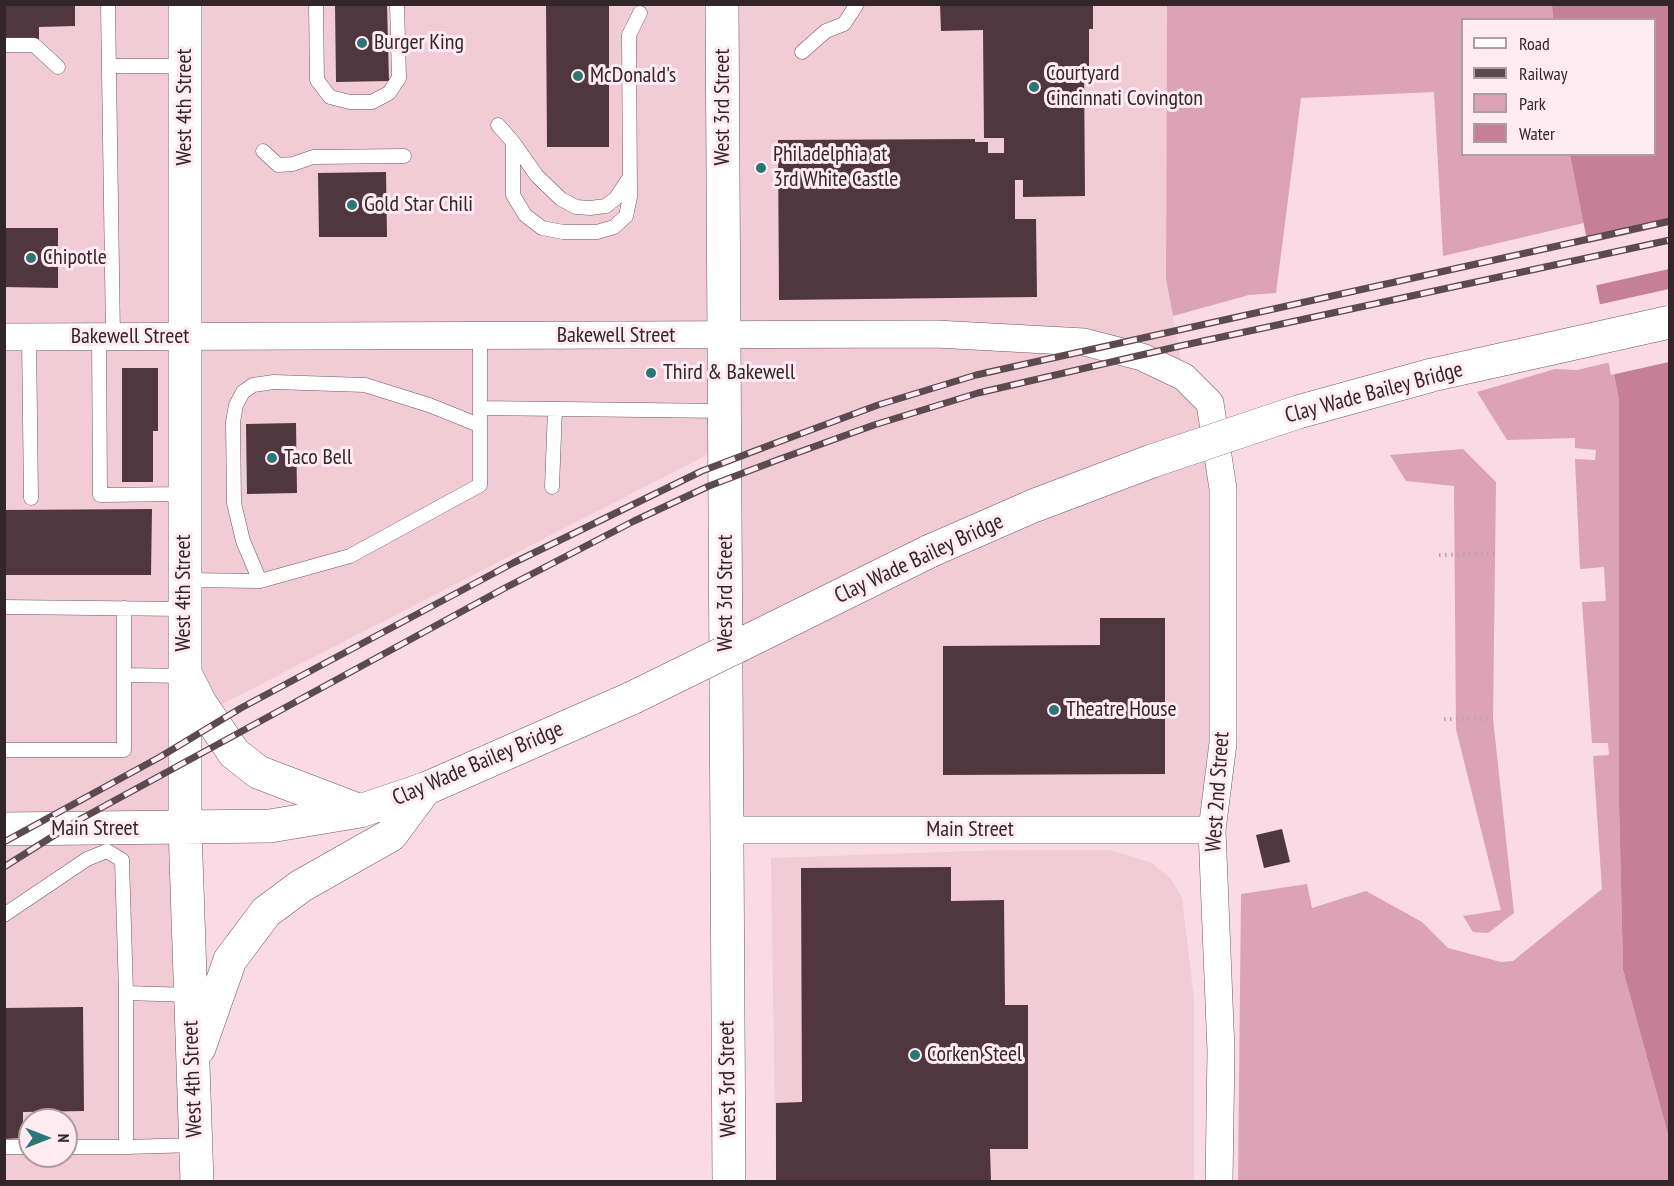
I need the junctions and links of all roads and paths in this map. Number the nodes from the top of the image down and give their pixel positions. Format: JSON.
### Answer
{"nodes":[{"id":1,"x":108,"y":4,"type":"edge"},
{"id":2,"x":185,"y":4,"type":"edge"},
{"id":3,"x":316,"y":4,"type":"edge"},
{"id":4,"x":397,"y":4,"type":"edge"},
{"id":5,"x":722,"y":4,"type":"edge"},
{"id":6,"x":857,"y":4,"type":"edge"},
{"id":7,"x":640,"y":13,"type":"dead end"},
{"id":8,"x":4,"y":45,"type":"edge"},
{"id":9,"x":802,"y":52,"type":"dead end"},
{"id":10,"x":109,"y":66,"type":"junction"},
{"id":11,"x":185,"y":66,"type":"junction"},
{"id":12,"x":58,"y":67,"type":"dead end"},
{"id":13,"x":498,"y":125,"type":"dead end"},
{"id":14,"x":513,"y":142,"type":"junction"},
{"id":15,"x":263,"y":151,"type":"dead end"},
{"id":16,"x":404,"y":156,"type":"dead end"},
{"id":17,"x":630,"y":177,"type":"junction"},
{"id":18,"x":1670,"y":322,"type":"edge"},
{"id":19,"x":724,"y":335,"type":"junction"},
{"id":20,"x":480,"y":336,"type":"junction"},
{"id":21,"x":17,"y":337,"type":"edge"},
{"id":22,"x":106,"y":337,"type":"junction"},
{"id":23,"x":185,"y":337,"type":"junction"},
{"id":24,"x":1210,"y":403,"type":"joint"},
{"id":25,"x":480,"y":408,"type":"junction"},
{"id":26,"x":555,"y":409,"type":"junction"},
{"id":27,"x":724,"y":411,"type":"junction"},
{"id":28,"x":479,"y":425,"type":"junction"},
{"id":29,"x":552,"y":487,"type":"dead end"},
{"id":30,"x":184,"y":494,"type":"junction"},
{"id":31,"x":31,"y":498,"type":"dead end"},
{"id":32,"x":1495,"y":554,"type":"dead end"},
{"id":33,"x":1439,"y":555,"type":"dead end"},
{"id":34,"x":260,"y":581,"type":"junction"},
{"id":35,"x":185,"y":594,"type":"junction"},
{"id":36,"x":4,"y":607,"type":"edge"},
{"id":37,"x":124,"y":608,"type":"junction"},
{"id":38,"x":184,"y":673,"type":"junction"},
{"id":39,"x":124,"y":675,"type":"junction"},
{"id":40,"x":1444,"y":719,"type":"dead end"},
{"id":41,"x":1493,"y":719,"type":"dead end"},
{"id":42,"x":4,"y":750,"type":"edge"},
{"id":43,"x":425,"y":789,"type":"junction"},
{"id":44,"x":360,"y":811,"type":"junction"},
{"id":45,"x":185,"y":828,"type":"junction"},
{"id":46,"x":4,"y":829,"type":"edge"},
{"id":47,"x":727,"y":830,"type":"junction"},
{"id":48,"x":1212,"y":830,"type":"junction"},
{"id":49,"x":4,"y":915,"type":"edge"},
{"id":50,"x":126,"y":993,"type":"junction"},
{"id":51,"x":190,"y":995,"type":"junction"},
{"id":52,"x":192,"y":1070,"type":"junction"},
{"id":53,"x":195,"y":1145,"type":"junction"},
{"id":54,"x":78,"y":1147,"type":"edge"},
{"id":55,"x":126,"y":1147,"type":"junction"},
{"id":56,"x":197,"y":1182,"type":"edge"},
{"id":57,"x":729,"y":1182,"type":"edge"},
{"id":58,"x":1219,"y":1182,"type":"edge"}],
"edges":[{"from":1,"to":10,"type":"lane"},
{"from":2,"to":11,"type":"main road","name":"West 4th Street"},
{"from":3,"to":4,"type":"lane"},
{"from":5,"to":19,"type":"main road","name":"West 3rd Street"},
{"from":6,"to":9,"type":"lane"},
{"from":7,"to":17,"type":"lane"},
{"from":8,"to":12,"type":"lane"},
{"from":10,"to":11,"type":"lane"},
{"from":10,"to":22,"type":"lane"},
{"from":11,"to":23,"type":"main road","name":"West 4th Street"},
{"from":13,"to":14,"type":"lane"},
{"from":14,"to":17,"type":"lane"},
{"from":14,"to":17,"type":"lane"},
{"from":15,"to":16,"type":"lane"},
{"from":18,"to":43,"type":"main road","name":"Clay Wade Bailey Bridge","bridge":true},
{"from":19,"to":20,"type":"street","name":"Bakewell Street"},
{"from":19,"to":24,"type":"street","name":"Bakewell Street"},
{"from":19,"to":27,"type":"main road","name":"West 3rd Street"},
{"from":20,"to":23,"type":"street","name":"Bakewell Street"},
{"from":20,"to":25,"type":"lane"},
{"from":21,"to":22,"type":"street","name":"Bakewell Street"},
{"from":21,"to":31,"type":"lane"},
{"from":22,"to":23,"type":"street","name":"Bakewell Street"},
{"from":22,"to":30,"type":"lane"},
{"from":23,"to":30,"type":"main road","name":"West 4th Street"},
{"from":24,"to":48,"type":"street","name":"West 2nd Street"},
{"from":25,"to":26,"type":"lane"},
{"from":25,"to":28,"type":"lane"},
{"from":26,"to":27,"type":"lane"},
{"from":26,"to":29,"type":"lane"},
{"from":27,"to":47,"type":"main road","name":"West 3rd Street"},
{"from":28,"to":34,"type":"lane"},
{"from":28,"to":34,"type":"lane"},
{"from":30,"to":35,"type":"main road","name":"West 4th Street"},
{"from":32,"to":33,"type":"path"},
{"from":34,"to":35,"type":"lane"},
{"from":35,"to":37,"type":"lane"},
{"from":35,"to":38,"type":"main road","name":"West 4th Street"},
{"from":36,"to":37,"type":"lane"},
{"from":37,"to":39,"type":"lane"},
{"from":38,"to":39,"type":"lane"},
{"from":38,"to":44,"type":"main road"},
{"from":38,"to":45,"type":"main road","name":"West 4th Street"},
{"from":39,"to":42,"type":"lane"},
{"from":40,"to":41,"type":"path"},
{"from":43,"to":44,"type":"main road","name":"Clay Wade Bailey Bridge"},
{"from":43,"to":52,"type":"main road"},
{"from":44,"to":45,"type":"main road","name":"Clay Wade Bailey Bridge"},
{"from":45,"to":46,"type":"main road","name":"Main Street"},
{"from":45,"to":51,"type":"main road","name":"West 4th Street"},
{"from":47,"to":48,"type":"street","name":"Main Street"},
{"from":47,"to":57,"type":"main road","name":"West 3rd Street"},
{"from":48,"to":58,"type":"street","name":"West 2nd Street"},
{"from":49,"to":50,"type":"lane"},
{"from":50,"to":51,"type":"lane"},
{"from":50,"to":55,"type":"lane"},
{"from":51,"to":52,"type":"main road","name":"West 4th Street"},
{"from":52,"to":53,"type":"main road","name":"West 4th Street"},
{"from":53,"to":55,"type":"lane"},
{"from":53,"to":56,"type":"main road","name":"West 4th Street"},
{"from":54,"to":55,"type":"lane"}]}
